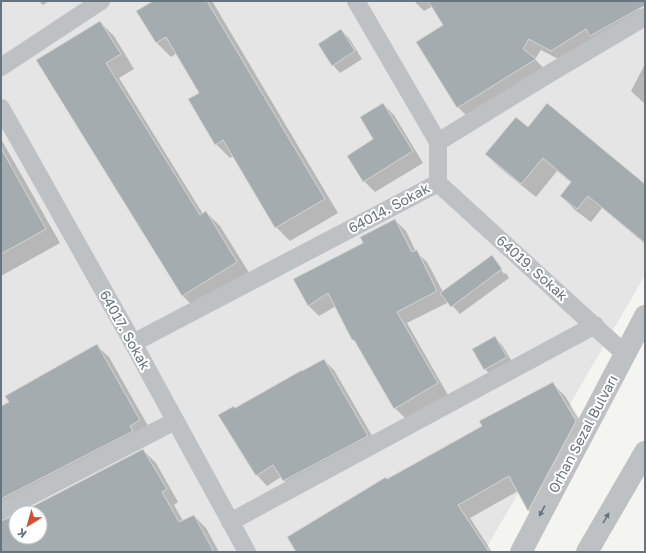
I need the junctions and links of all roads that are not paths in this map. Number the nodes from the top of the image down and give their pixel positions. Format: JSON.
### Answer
{"nodes":[{"id":1,"x":101,"y":1,"type":"edge"},
{"id":2,"x":356,"y":1,"type":"edge"},
{"id":3,"x":645,"y":17,"type":"edge"},
{"id":4,"x":1,"y":67,"type":"edge"},
{"id":5,"x":1,"y":108,"type":"edge"},
{"id":6,"x":438,"y":142,"type":"junction"},
{"id":7,"x":438,"y":183,"type":"junction"},
{"id":8,"x":645,"y":316,"type":"edge"},
{"id":9,"x":594,"y":325,"type":"junction"},
{"id":10,"x":133,"y":344,"type":"junction"},
{"id":11,"x":624,"y":354,"type":"junction"},
{"id":12,"x":175,"y":421,"type":"junction"},
{"id":13,"x":645,"y":452,"type":"edge"},
{"id":14,"x":1,"y":511,"type":"edge"},
{"id":15,"x":230,"y":522,"type":"junction"},
{"id":16,"x":247,"y":552,"type":"edge"},
{"id":17,"x":520,"y":552,"type":"edge"},
{"id":18,"x":587,"y":552,"type":"edge"}],
"edges":[{"from":1,"to":4,"type":"street"},
{"from":2,"to":6,"type":"street"},
{"from":3,"to":6,"type":"street"},
{"from":5,"to":10,"type":"street","name":"64017. Sokak"},
{"from":6,"to":7,"type":"street","name":"64014. Sokak"},
{"from":7,"to":9,"type":"street","name":"64019. Sokak"},
{"from":7,"to":10,"type":"street","name":"64014. Sokak"},
{"from":8,"to":11,"type":"street","name":"Orhan Sezal Bulvarı"},
{"from":9,"to":11,"type":"street","name":"64019. Sokak"},
{"from":9,"to":15,"type":"street"},
{"from":10,"to":12,"type":"street","name":"64017. Sokak"},
{"from":11,"to":17,"type":"street","name":"Orhan Sezal Bulvarı","one_way":true},
{"from":12,"to":14,"type":"street"},
{"from":12,"to":15,"type":"street","name":"64017. Sokak"},
{"from":18,"to":13,"type":"street","one_way":true},
{"from":15,"to":16,"type":"street","name":"64017. Sokak"}]}
